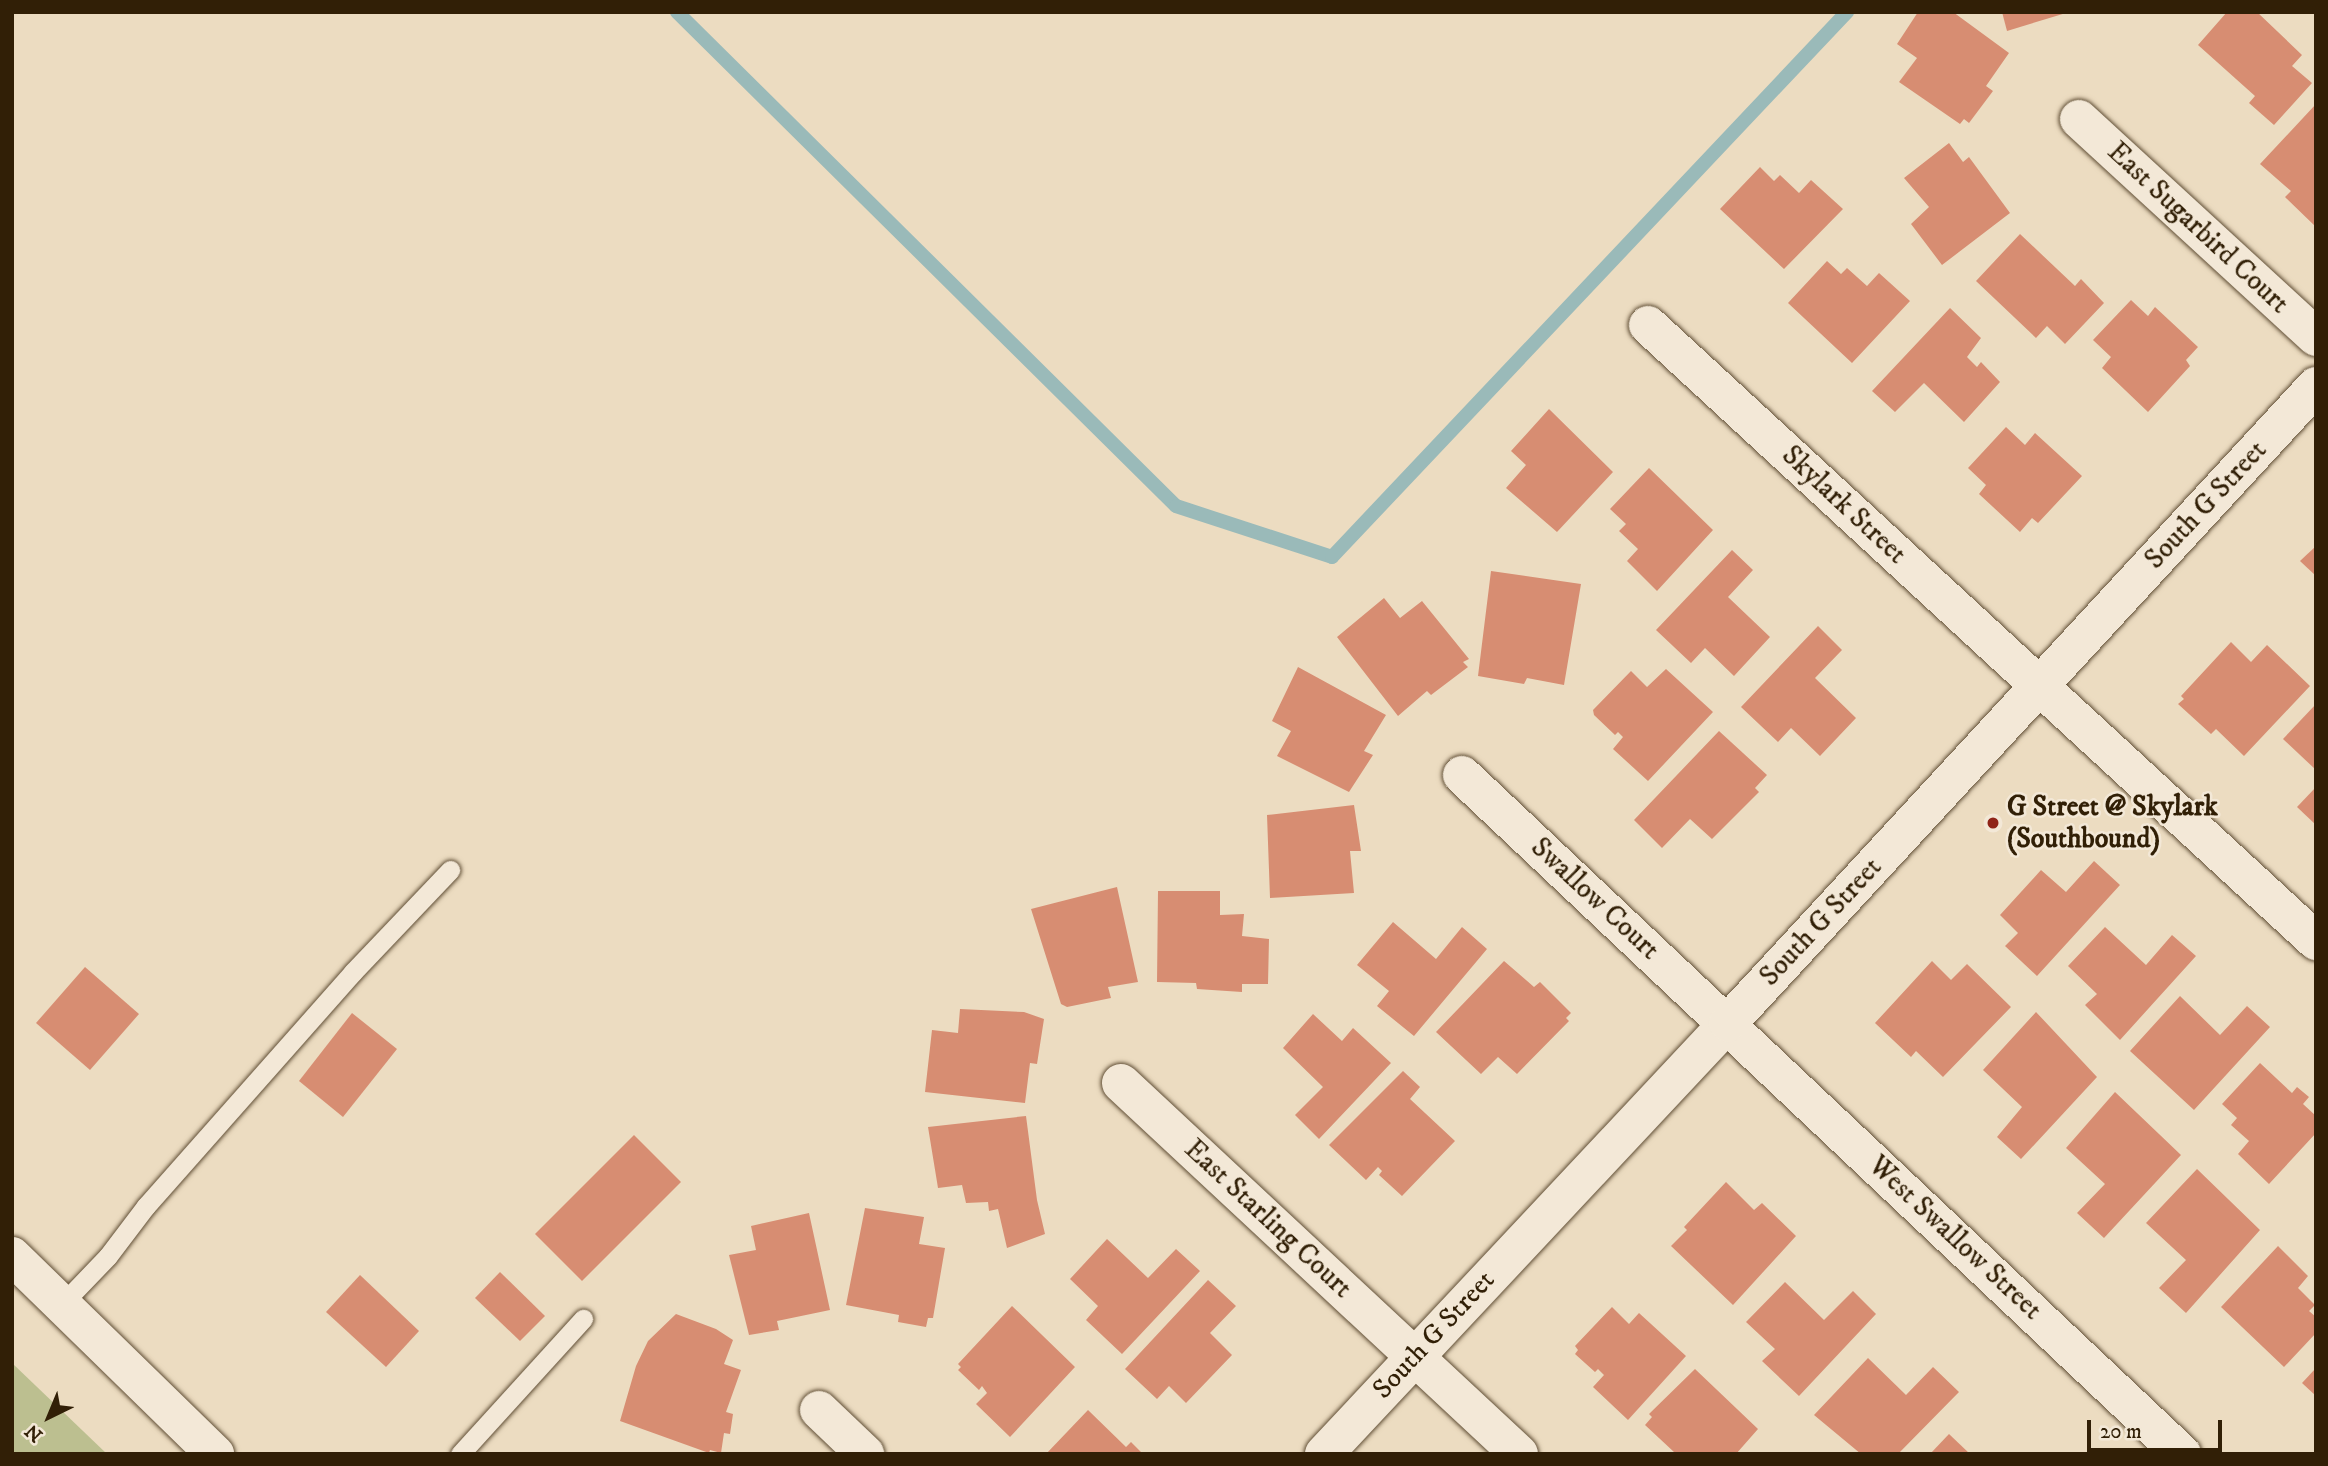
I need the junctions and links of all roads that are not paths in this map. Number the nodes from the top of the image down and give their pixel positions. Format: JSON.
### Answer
{"nodes":[{"id":1,"x":2079,"y":119,"type":"dead end"},
{"id":2,"x":1648,"y":325,"type":"dead end"},
{"id":3,"x":2316,"y":337,"type":"edge"},
{"id":4,"x":2316,"y":386,"type":"edge"},
{"id":5,"x":2039,"y":686,"type":"junction"},
{"id":6,"x":1462,"y":775,"type":"dead end"},
{"id":7,"x":450,"y":870,"type":"dead end"},
{"id":8,"x":2316,"y":941,"type":"edge"},
{"id":9,"x":1728,"y":1023,"type":"junction"},
{"id":10,"x":1121,"y":1083,"type":"dead end"},
{"id":11,"x":12,"y":1256,"type":"edge"},
{"id":12,"x":62,"y":1304,"type":"junction"},
{"id":13,"x":583,"y":1319,"type":"dead end"},
{"id":14,"x":1414,"y":1356,"type":"junction"},
{"id":15,"x":819,"y":1410,"type":"dead end"},
{"id":16,"x":215,"y":1454,"type":"edge"},
{"id":17,"x":460,"y":1454,"type":"edge"},
{"id":18,"x":865,"y":1454,"type":"edge"},
{"id":19,"x":1324,"y":1454,"type":"edge"},
{"id":20,"x":1519,"y":1454,"type":"edge"},
{"id":21,"x":2182,"y":1454,"type":"edge"}],
"edges":[{"from":1,"to":3,"type":"street","name":"East Sugarbird Court"},
{"from":2,"to":5,"type":"street","name":"Skylark Street"},
{"from":4,"to":5,"type":"street","name":"South G Street"},
{"from":5,"to":8,"type":"street","name":"Skylark Street"},
{"from":5,"to":9,"type":"street","name":"South G Street"},
{"from":6,"to":9,"type":"street","name":"Swallow Court"},
{"from":7,"to":12,"type":"lane"},
{"from":9,"to":14,"type":"street","name":"South G Street"},
{"from":9,"to":21,"type":"street","name":"West Swallow Street"},
{"from":10,"to":14,"type":"street","name":"East Starling Court"},
{"from":11,"to":12,"type":"street"},
{"from":12,"to":16,"type":"street"},
{"from":13,"to":17,"type":"lane"},
{"from":14,"to":19,"type":"street","name":"South G Street"},
{"from":14,"to":20,"type":"street","name":"East Starling Court"},
{"from":15,"to":18,"type":"street"}]}
